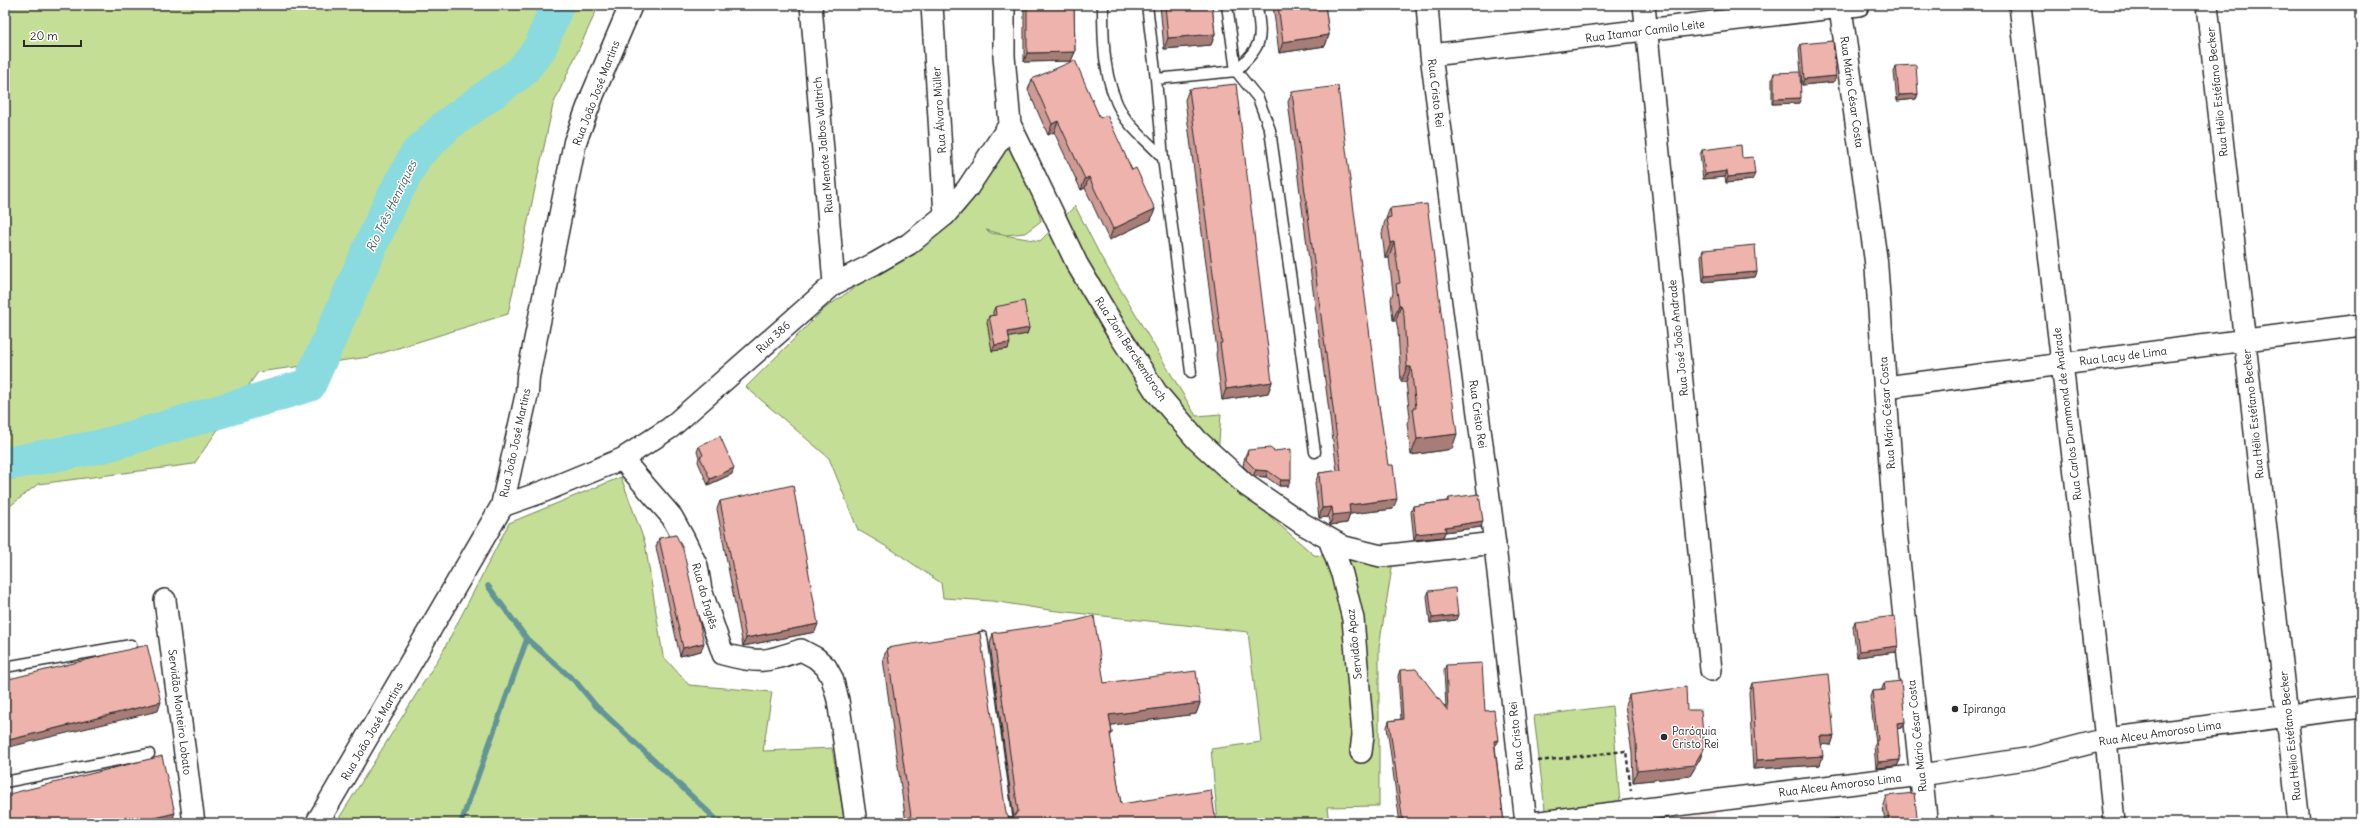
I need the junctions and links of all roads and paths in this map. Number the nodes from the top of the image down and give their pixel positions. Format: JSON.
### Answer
{"nodes":[{"id":1,"x":632,"y":5,"type":"edge"},
{"id":2,"x":812,"y":5,"type":"edge"},
{"id":3,"x":932,"y":5,"type":"edge"},
{"id":4,"x":1004,"y":5,"type":"edge"},
{"id":5,"x":1103,"y":5,"type":"edge"},
{"id":6,"x":1147,"y":5,"type":"edge"},
{"id":7,"x":1227,"y":5,"type":"edge"},
{"id":8,"x":1257,"y":5,"type":"edge"},
{"id":9,"x":1427,"y":5,"type":"edge"},
{"id":10,"x":1644,"y":5,"type":"edge"},
{"id":11,"x":2020,"y":5,"type":"edge"},
{"id":12,"x":2208,"y":5,"type":"edge"},
{"id":13,"x":1847,"y":6,"type":"edge"},
{"id":14,"x":1647,"y":31,"type":"junction"},
{"id":15,"x":1431,"y":55,"type":"junction"},
{"id":16,"x":1236,"y":71,"type":"junction"},
{"id":17,"x":1156,"y":78,"type":"junction"},
{"id":18,"x":1010,"y":124,"type":"junction"},
{"id":19,"x":1163,"y":158,"type":"junction"},
{"id":20,"x":945,"y":215,"type":"junction"},
{"id":21,"x":834,"y":284,"type":"junction"},
{"id":22,"x":2361,"y":325,"type":"edge"},
{"id":23,"x":2245,"y":340,"type":"junction"},
{"id":24,"x":2061,"y":364,"type":"junction"},
{"id":25,"x":1191,"y":372,"type":"dead end"},
{"id":26,"x":1886,"y":387,"type":"junction"},
{"id":27,"x":1315,"y":452,"type":"dead end"},
{"id":28,"x":622,"y":459,"type":"junction"},
{"id":29,"x":502,"y":506,"type":"junction"},
{"id":30,"x":1329,"y":539,"type":"junction"},
{"id":31,"x":1495,"y":543,"type":"junction"},
{"id":32,"x":165,"y":600,"type":"dead end"},
{"id":33,"x":982,"y":637,"type":"edge"},
{"id":34,"x":131,"y":645,"type":"dead end"},
{"id":35,"x":5,"y":667,"type":"edge"},
{"id":36,"x":1711,"y":670,"type":"dead end"},
{"id":37,"x":2361,"y":707,"type":"edge"},
{"id":38,"x":2287,"y":717,"type":"junction"},
{"id":39,"x":2106,"y":739,"type":"junction"},
{"id":40,"x":1361,"y":752,"type":"dead end"},
{"id":41,"x":149,"y":754,"type":"dead end"},
{"id":42,"x":1519,"y":763,"type":"junction"},
{"id":43,"x":1921,"y":775,"type":"junction"},
{"id":44,"x":5,"y":782,"type":"edge"},
{"id":45,"x":1633,"y":810,"type":"junction"},
{"id":46,"x":194,"y":823,"type":"edge"},
{"id":47,"x":318,"y":823,"type":"edge"},
{"id":48,"x":856,"y":823,"type":"edge"},
{"id":49,"x":1008,"y":823,"type":"edge"},
{"id":50,"x":1526,"y":823,"type":"edge"},
{"id":51,"x":1532,"y":823,"type":"edge"},
{"id":52,"x":1926,"y":823,"type":"edge"},
{"id":53,"x":2114,"y":823,"type":"edge"},
{"id":54,"x":2299,"y":823,"type":"edge"}],
"edges":[{"from":1,"to":29,"type":"main road","name":"Rua João José Martins"},
{"from":2,"to":21,"type":"street","name":"Rua Menote Jalbos Waltrich"},
{"from":3,"to":20,"type":"street","name":"Rua Álvaro Müller"},
{"from":4,"to":18,"type":"street","name":"Rua Zioni Berckembroch"},
{"from":5,"to":19,"type":"lane"},
{"from":6,"to":17,"type":"lane"},
{"from":7,"to":16,"type":"lane"},
{"from":8,"to":16,"type":"lane"},
{"from":9,"to":15,"type":"street","name":"Rua Cristo Rei"},
{"from":10,"to":14,"type":"street","name":"Rua José João Andrade"},
{"from":11,"to":24,"type":"street","name":"Rua Carlos Drummond de Andrade"},
{"from":12,"to":23,"type":"street","name":"Rua Hélio Estéfano Becker"},
{"from":13,"to":14,"type":"street","name":"Rua Itamar Camilo Leite"},
{"from":13,"to":26,"type":"main road","name":"Rua Mário César Costa"},
{"from":14,"to":15,"type":"street","name":"Rua Itamar Camilo Leite"},
{"from":14,"to":36,"type":"street","name":"Rua José João Andrade"},
{"from":15,"to":31,"type":"street","name":"Rua Cristo Rei"},
{"from":16,"to":17,"type":"lane"},
{"from":16,"to":27,"type":"lane"},
{"from":17,"to":19,"type":"lane"},
{"from":18,"to":20,"type":"street","name":"Rua 386"},
{"from":18,"to":30,"type":"street","name":"Rua Zioni Berckembroch"},
{"from":19,"to":25,"type":"lane"},
{"from":20,"to":21,"type":"street","name":"Rua 386"},
{"from":21,"to":28,"type":"street","name":"Rua 386"},
{"from":22,"to":23,"type":"street","name":"Rua Lacy de Lima"},
{"from":23,"to":24,"type":"street","name":"Rua Lacy de Lima"},
{"from":23,"to":38,"type":"street","name":"Rua Hélio Estéfano Becker"},
{"from":24,"to":26,"type":"street","name":"Rua Lacy de Lima"},
{"from":24,"to":39,"type":"street","name":"Rua Carlos Drummond de Andrade"},
{"from":26,"to":43,"type":"main road","name":"Rua Mário César Costa"},
{"from":28,"to":29,"type":"street","name":"Rua 386"},
{"from":28,"to":48,"type":"street","name":"Rua do Inglês"},
{"from":29,"to":47,"type":"main road","name":"Rua João José Martins"},
{"from":30,"to":31,"type":"street","name":"Rua Zioni Berckembroch"},
{"from":30,"to":40,"type":"street","name":"Servidão Apaz"},
{"from":31,"to":42,"type":"street","name":"Rua Cristo Rei"},
{"from":32,"to":46,"type":"street","name":"Servidão Monteiro Lobato"},
{"from":33,"to":49,"type":"lane"},
{"from":34,"to":35,"type":"lane"},
{"from":37,"to":38,"type":"street","name":"Rua Alceu Amoroso Lima"},
{"from":38,"to":39,"type":"street","name":"Rua Alceu Amoroso Lima"},
{"from":38,"to":54,"type":"street","name":"Rua Hélio Estéfano Becker"},
{"from":39,"to":43,"type":"street","name":"Rua Alceu Amoroso Lima"},
{"from":39,"to":53,"type":"street","name":"Rua Carlos Drummond de Andrade"},
{"from":41,"to":44,"type":"lane"},
{"from":42,"to":45,"type":"path"},
{"from":42,"to":50,"type":"street","name":"Rua Cristo Rei"},
{"from":43,"to":45,"type":"street","name":"Rua Alceu Amoroso Lima"},
{"from":43,"to":52,"type":"main road","name":"Rua Mário César Costa"},
{"from":45,"to":51,"type":"street","name":"Rua Alceu Amoroso Lima"}]}
